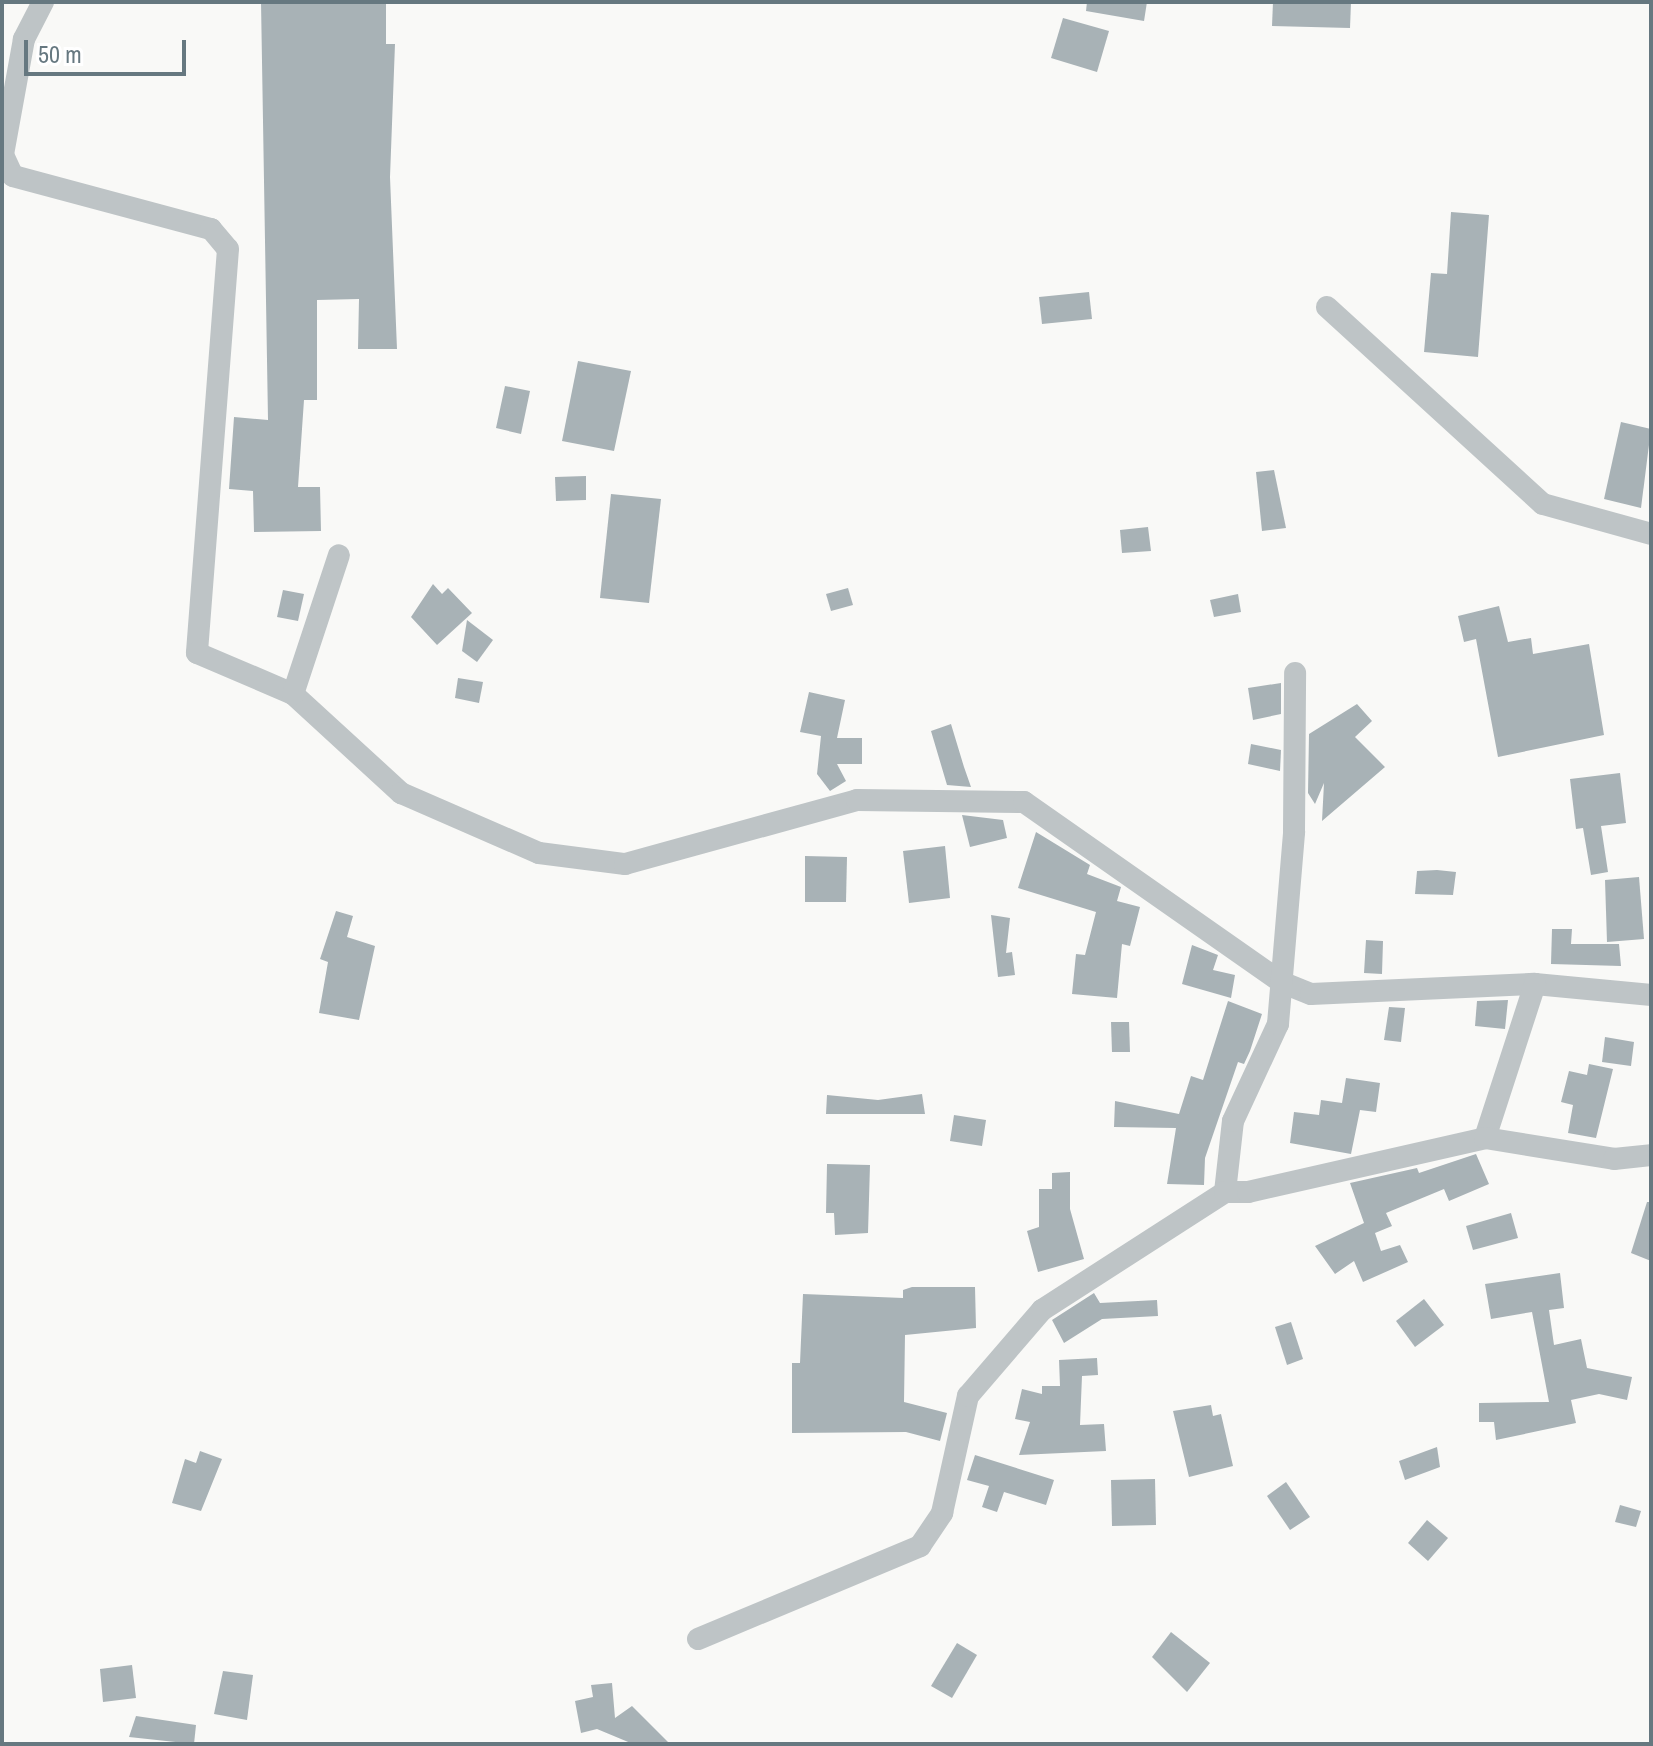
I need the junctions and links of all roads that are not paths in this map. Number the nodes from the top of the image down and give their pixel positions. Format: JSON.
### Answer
{"nodes":[{"id":1,"x":43,"y":2,"type":"edge"},
{"id":2,"x":1327,"y":307,"type":"dead end"},
{"id":3,"x":1651,"y":534,"type":"edge"},
{"id":4,"x":339,"y":555,"type":"dead end"},
{"id":5,"x":1295,"y":673,"type":"dead end"},
{"id":6,"x":293,"y":694,"type":"junction"},
{"id":7,"x":1281,"y":982,"type":"junction"},
{"id":8,"x":1535,"y":984,"type":"junction"},
{"id":9,"x":1651,"y":995,"type":"edge"},
{"id":10,"x":1485,"y":1138,"type":"junction"},
{"id":11,"x":1651,"y":1155,"type":"edge"},
{"id":12,"x":1225,"y":1192,"type":"junction"},
{"id":13,"x":698,"y":1639,"type":"dead end"}],
"edges":[{"from":1,"to":6,"type":"street"},
{"from":2,"to":3,"type":"street"},
{"from":4,"to":6,"type":"street"},
{"from":5,"to":7,"type":"street"},
{"from":6,"to":7,"type":"street"},
{"from":7,"to":8,"type":"street"},
{"from":7,"to":12,"type":"street"},
{"from":8,"to":9,"type":"street"},
{"from":8,"to":10,"type":"street"},
{"from":10,"to":11,"type":"street"},
{"from":10,"to":12,"type":"street"},
{"from":12,"to":13,"type":"street"}]}
